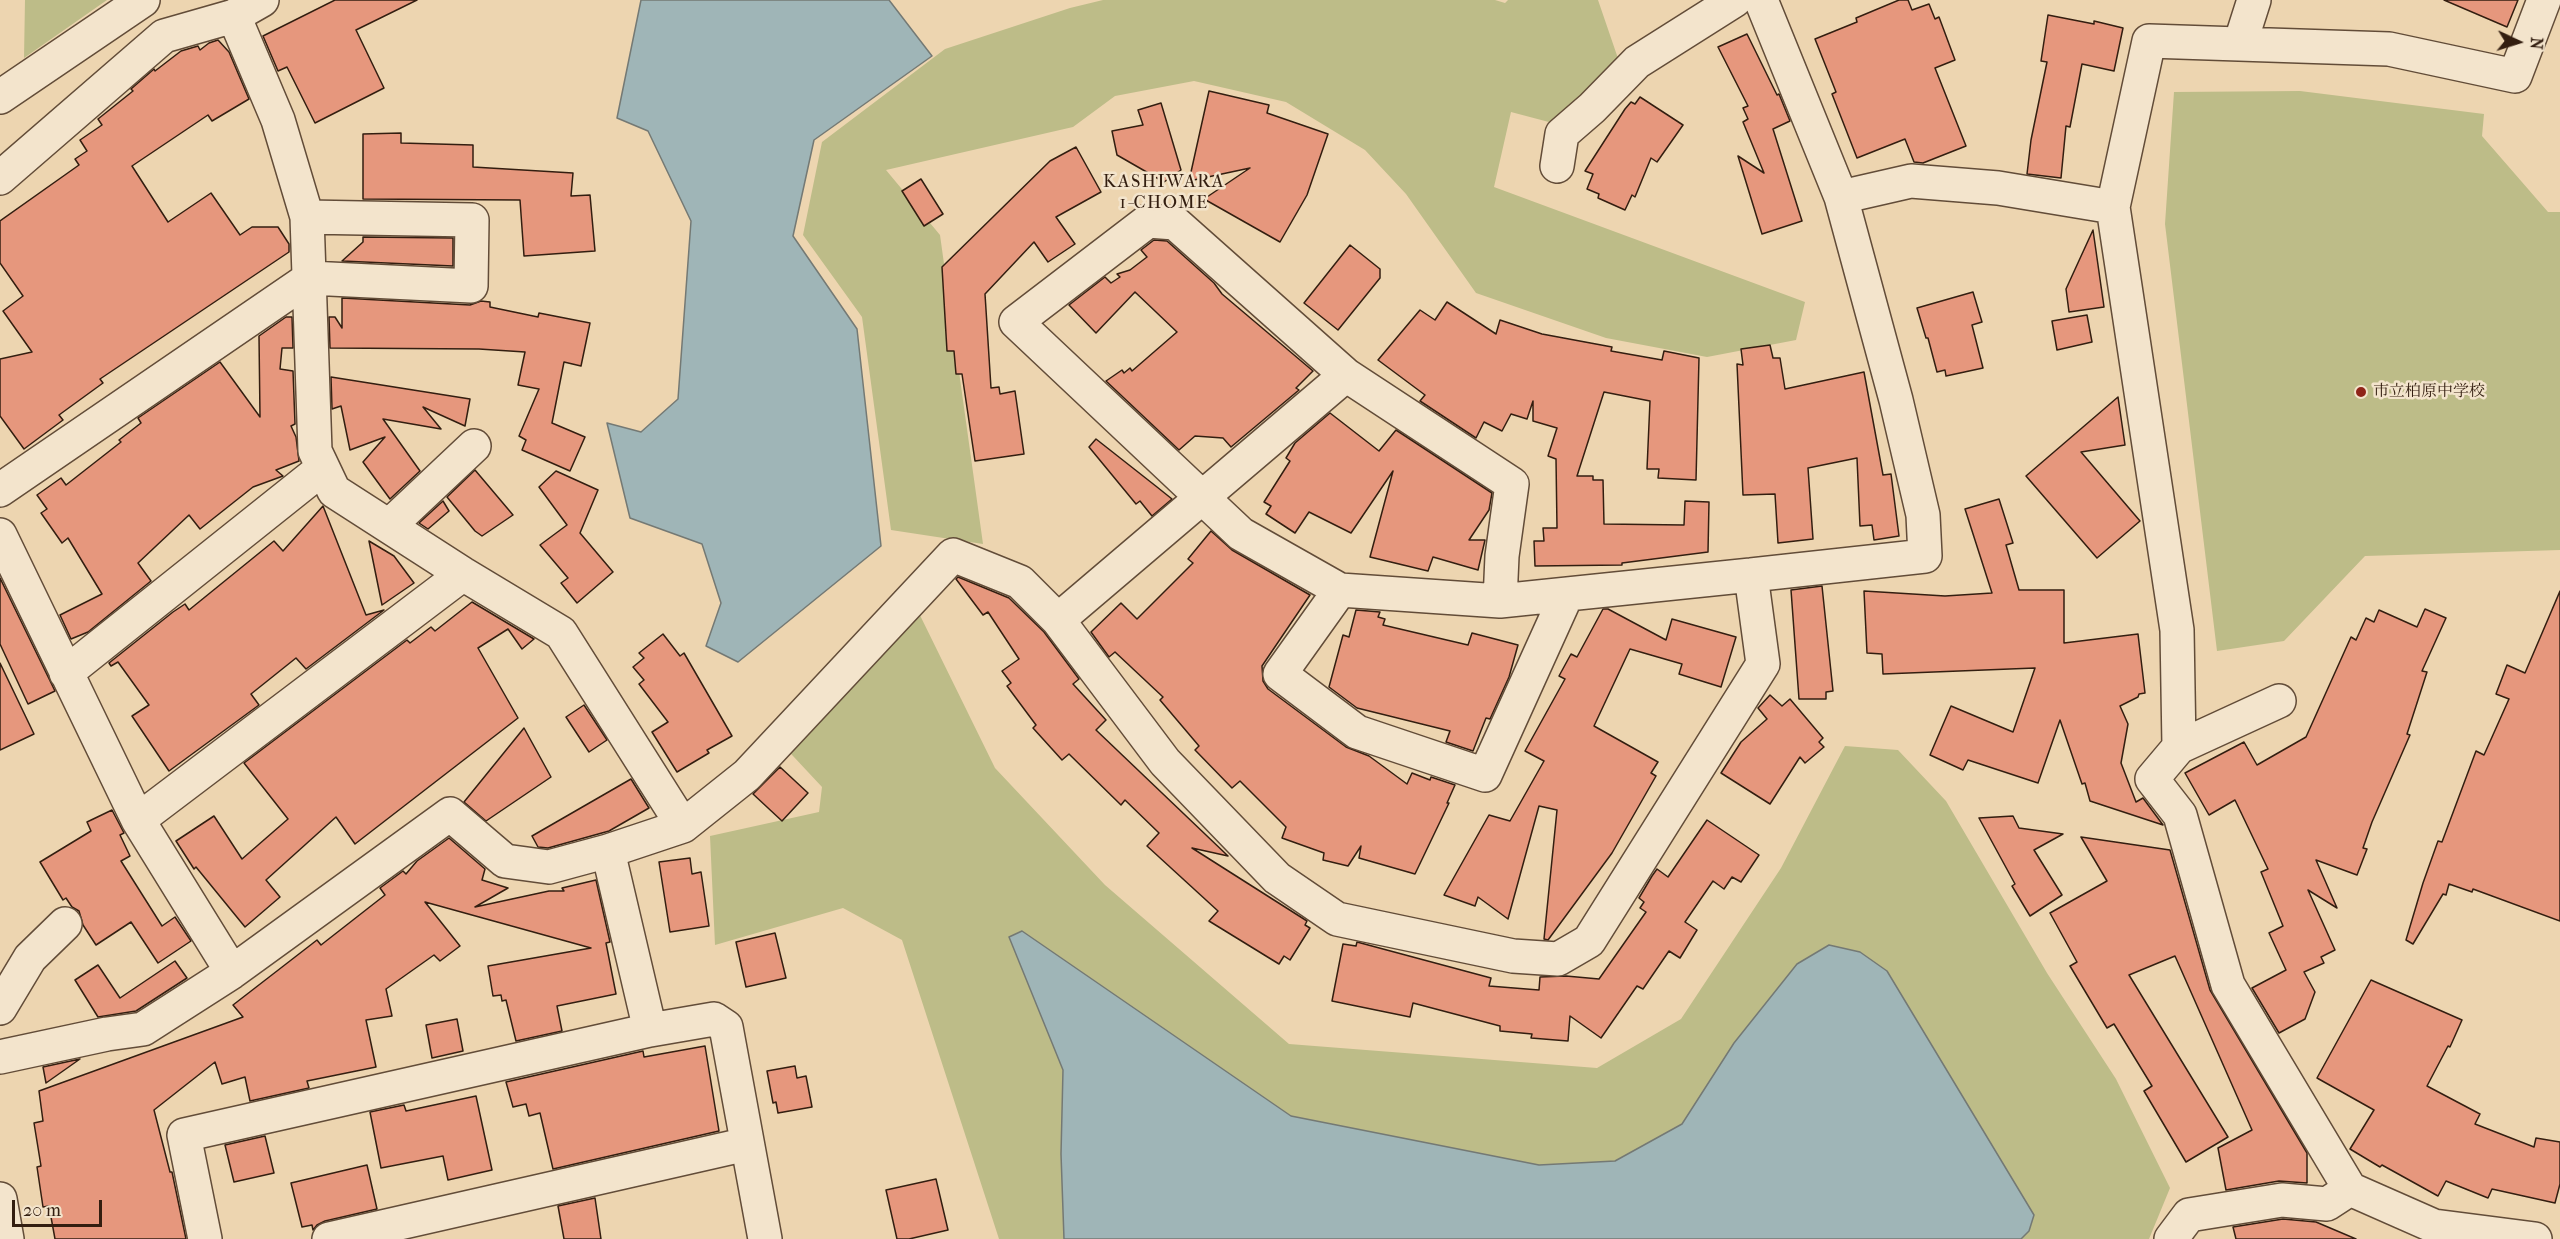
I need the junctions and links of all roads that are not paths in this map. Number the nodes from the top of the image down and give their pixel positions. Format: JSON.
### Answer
{"nodes":[{"id":1,"x":143,"y":0,"type":"edge"},
{"id":2,"x":1735,"y":0,"type":"edge"},
{"id":3,"x":1761,"y":0,"type":"edge"},
{"id":4,"x":2254,"y":0,"type":"edge"},
{"id":5,"x":2544,"y":0,"type":"edge"},
{"id":6,"x":248,"y":8,"type":"edge"},
{"id":7,"x":2240,"y":44,"type":"junction"},
{"id":8,"x":0,"y":97,"type":"edge"},
{"id":9,"x":1557,"y":166,"type":"dead end"},
{"id":10,"x":0,"y":178,"type":"edge"},
{"id":11,"x":1841,"y":197,"type":"junction"},
{"id":12,"x":2113,"y":207,"type":"junction"},
{"id":13,"x":307,"y":217,"type":"junction"},
{"id":14,"x":310,"y":278,"type":"junction"},
{"id":15,"x":1346,"y":375,"type":"junction"},
{"id":16,"x":474,"y":446,"type":"dead end"},
{"id":17,"x":323,"y":468,"type":"junction"},
{"id":18,"x":0,"y":490,"type":"edge"},
{"id":19,"x":1203,"y":497,"type":"junction"},
{"id":20,"x":388,"y":526,"type":"junction"},
{"id":21,"x":0,"y":535,"type":"edge"},
{"id":22,"x":463,"y":574,"type":"junction"},
{"id":23,"x":1751,"y":575,"type":"junction"},
{"id":24,"x":1340,"y":590,"type":"junction"},
{"id":25,"x":1567,"y":594,"type":"junction"},
{"id":26,"x":1500,"y":601,"type":"junction"},
{"id":27,"x":1058,"y":620,"type":"junction"},
{"id":28,"x":66,"y":673,"type":"junction"},
{"id":29,"x":2279,"y":700,"type":"dead end"},
{"id":30,"x":2179,"y":747,"type":"junction"},
{"id":31,"x":138,"y":820,"type":"junction"},
{"id":32,"x":683,"y":826,"type":"junction"},
{"id":33,"x":608,"y":851,"type":"junction"},
{"id":34,"x":65,"y":924,"type":"dead end"},
{"id":35,"x":232,"y":972,"type":"junction"},
{"id":36,"x":0,"y":1008,"type":"edge"},
{"id":37,"x":650,"y":1030,"type":"junction"},
{"id":38,"x":0,"y":1057,"type":"edge"},
{"id":39,"x":747,"y":1144,"type":"junction"},
{"id":40,"x":2350,"y":1189,"type":"junction"},
{"id":41,"x":0,"y":1199,"type":"edge"},
{"id":42,"x":7,"y":1239,"type":"edge"},
{"id":43,"x":205,"y":1239,"type":"edge"},
{"id":44,"x":329,"y":1239,"type":"edge"},
{"id":45,"x":765,"y":1239,"type":"edge"},
{"id":46,"x":2171,"y":1239,"type":"edge"},
{"id":47,"x":2535,"y":1239,"type":"edge"}],
"edges":[{"from":1,"to":8,"type":"street"},
{"from":2,"to":9,"type":"street"},
{"from":3,"to":11,"type":"street"},
{"from":4,"to":7,"type":"street"},
{"from":5,"to":7,"type":"street"},
{"from":6,"to":10,"type":"street"},
{"from":6,"to":13,"type":"street"},
{"from":7,"to":12,"type":"street"},
{"from":11,"to":12,"type":"street"},
{"from":11,"to":23,"type":"street"},
{"from":12,"to":30,"type":"street"},
{"from":13,"to":14,"type":"street"},
{"from":13,"to":14,"type":"street"},
{"from":14,"to":17,"type":"street"},
{"from":14,"to":18,"type":"street"},
{"from":15,"to":19,"type":"street"},
{"from":15,"to":19,"type":"street"},
{"from":15,"to":26,"type":"street"},
{"from":16,"to":20,"type":"street"},
{"from":17,"to":20,"type":"street"},
{"from":17,"to":28,"type":"street"},
{"from":19,"to":24,"type":"street"},
{"from":19,"to":27,"type":"street"},
{"from":20,"to":22,"type":"street"},
{"from":21,"to":28,"type":"street"},
{"from":22,"to":31,"type":"street"},
{"from":22,"to":32,"type":"street"},
{"from":23,"to":25,"type":"street"},
{"from":23,"to":27,"type":"street"},
{"from":24,"to":25,"type":"street"},
{"from":24,"to":26,"type":"street"},
{"from":25,"to":26,"type":"street"},
{"from":27,"to":32,"type":"street"},
{"from":28,"to":31,"type":"street"},
{"from":29,"to":30,"type":"street"},
{"from":30,"to":40,"type":"street"},
{"from":31,"to":35,"type":"street"},
{"from":32,"to":33,"type":"street"},
{"from":33,"to":35,"type":"street"},
{"from":33,"to":37,"type":"street"},
{"from":34,"to":36,"type":"street"},
{"from":35,"to":38,"type":"street"},
{"from":37,"to":39,"type":"street"},
{"from":37,"to":43,"type":"street"},
{"from":39,"to":44,"type":"street"},
{"from":39,"to":45,"type":"street"},
{"from":40,"to":46,"type":"street"},
{"from":40,"to":47,"type":"street"},
{"from":41,"to":42,"type":"street"}]}
